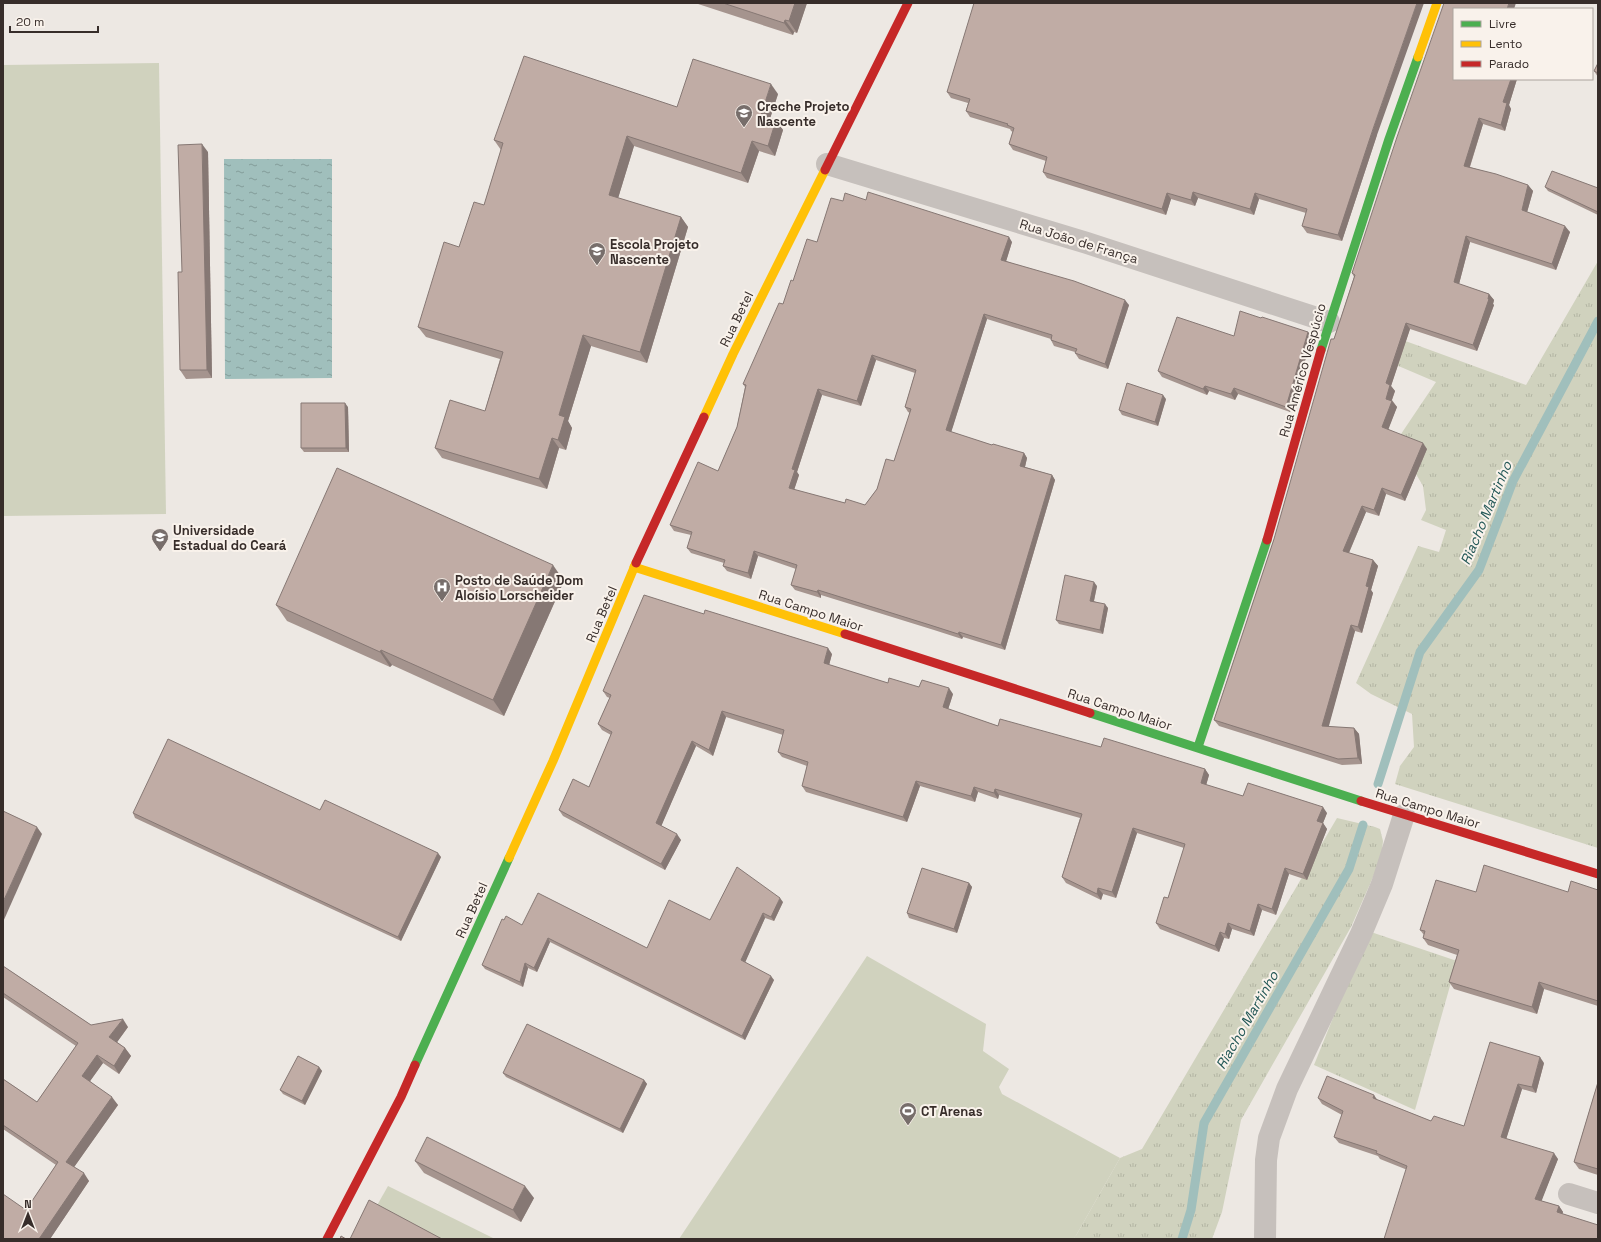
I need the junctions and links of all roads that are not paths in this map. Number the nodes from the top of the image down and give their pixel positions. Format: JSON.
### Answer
{"nodes":[{"id":1,"x":908,"y":3,"type":"edge"},
{"id":2,"x":1437,"y":3,"type":"edge"},
{"id":3,"x":828,"y":164,"type":"junction"},
{"id":4,"x":1329,"y":322,"type":"junction"},
{"id":5,"x":634,"y":568,"type":"junction"},
{"id":6,"x":1198,"y":747,"type":"junction"},
{"id":7,"x":1404,"y":815,"type":"junction"},
{"id":8,"x":1598,"y":874,"type":"edge"},
{"id":9,"x":1569,"y":1194,"type":"dead end"},
{"id":10,"x":1598,"y":1203,"type":"edge"},
{"id":11,"x":327,"y":1239,"type":"edge"},
{"id":12,"x":1265,"y":1239,"type":"edge"}],
"edges":[{"from":1,"to":3,"type":"street","name":"Rua Betel"},
{"from":2,"to":4,"type":"street","name":"Rua Américo Vespúcio"},
{"from":3,"to":4,"type":"street","name":"Rua João de França"},
{"from":3,"to":5,"type":"street","name":"Rua Betel"},
{"from":4,"to":6,"type":"street","name":"Rua Américo Vespúcio"},
{"from":5,"to":6,"type":"street","name":"Rua Campo Maior"},
{"from":5,"to":11,"type":"street","name":"Rua Betel"},
{"from":6,"to":7,"type":"street","name":"Rua Campo Maior"},
{"from":7,"to":8,"type":"street","name":"Rua Campo Maior"},
{"from":7,"to":12,"type":"street"},
{"from":9,"to":10,"type":"street"}]}
